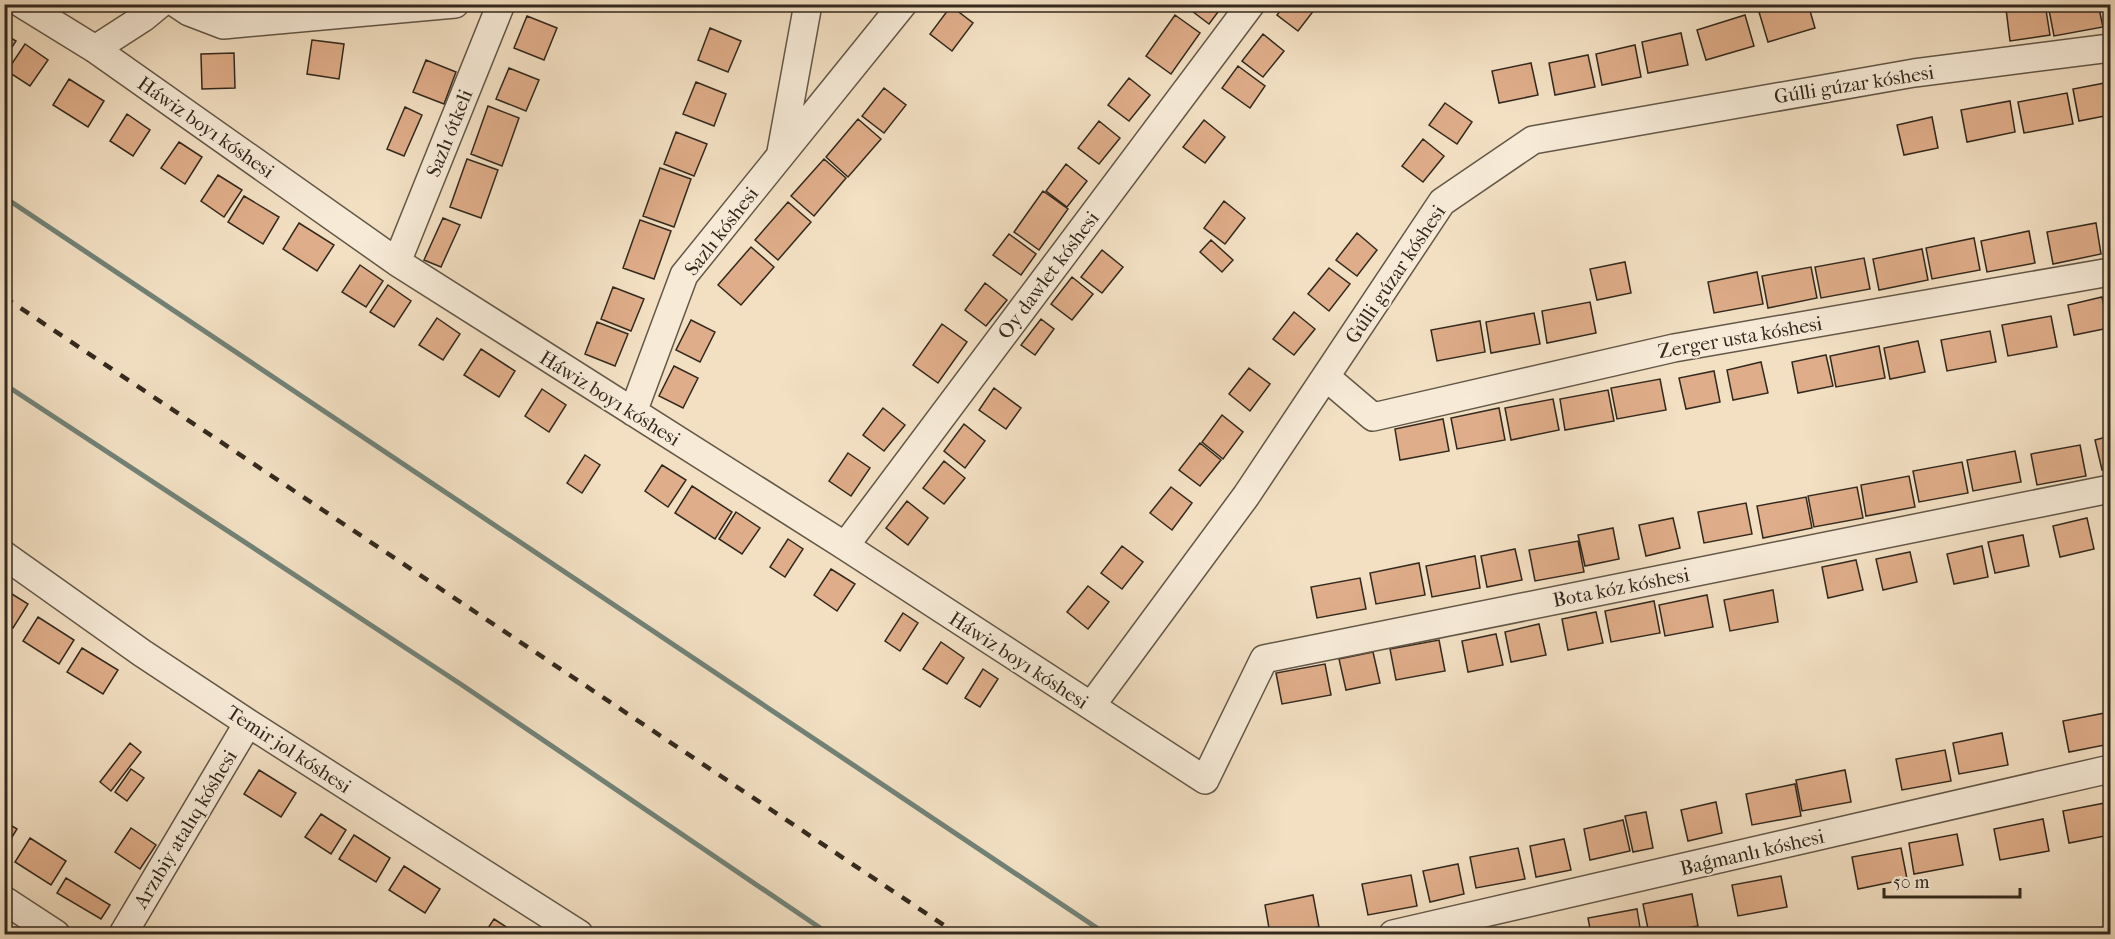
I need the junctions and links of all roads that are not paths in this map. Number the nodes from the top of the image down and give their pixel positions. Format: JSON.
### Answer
{"nodes":[{"id":1,"x":22,"y":4,"type":"edge"},
{"id":2,"x":160,"y":4,"type":"edge"},
{"id":3,"x":177,"y":4,"type":"edge"},
{"id":4,"x":455,"y":4,"type":"edge"},
{"id":5,"x":501,"y":4,"type":"edge"},
{"id":6,"x":808,"y":4,"type":"edge"},
{"id":7,"x":903,"y":4,"type":"edge"},
{"id":8,"x":1251,"y":4,"type":"edge"},
{"id":9,"x":2110,"y":48,"type":"edge"},
{"id":10,"x":95,"y":49,"type":"junction"},
{"id":11,"x":781,"y":156,"type":"junction"},
{"id":12,"x":397,"y":262,"type":"junction"},
{"id":13,"x":2110,"y":272,"type":"edge"},
{"id":14,"x":1326,"y":376,"type":"junction"},
{"id":15,"x":633,"y":412,"type":"junction"},
{"id":16,"x":2110,"y":489,"type":"edge"},
{"id":17,"x":845,"y":546,"type":"junction"},
{"id":18,"x":4,"y":555,"type":"edge"},
{"id":19,"x":1091,"y":706,"type":"junction"},
{"id":20,"x":248,"y":723,"type":"junction"},
{"id":21,"x":2110,"y":769,"type":"edge"},
{"id":22,"x":1205,"y":780,"type":"joint"},
{"id":23,"x":4,"y":900,"type":"edge"},
{"id":24,"x":56,"y":934,"type":"edge"},
{"id":25,"x":123,"y":934,"type":"edge"},
{"id":26,"x":579,"y":934,"type":"edge"},
{"id":27,"x":1393,"y":934,"type":"edge"}],
"edges":[{"from":1,"to":10,"type":"street","name":"Háwiz boyı kóshesi"},
{"from":2,"to":10,"type":"street"},
{"from":3,"to":4,"type":"street"},
{"from":5,"to":12,"type":"street","name":"Sazlı ótkeli"},
{"from":6,"to":11,"type":"street","name":"Sazlı kóshesi"},
{"from":7,"to":11,"type":"street","name":"Sazlı kóshesi"},
{"from":8,"to":17,"type":"street","name":"Oy dawlet kóshesi"},
{"from":9,"to":14,"type":"street","name":"Gúlli gúzar kóshesi"},
{"from":10,"to":12,"type":"street","name":"Háwiz boyı kóshesi"},
{"from":11,"to":15,"type":"street","name":"Sazlı kóshesi"},
{"from":12,"to":15,"type":"street","name":"Háwiz boyı kóshesi"},
{"from":13,"to":14,"type":"street","name":"Zerger usta kóshesi"},
{"from":14,"to":19,"type":"street","name":"Gúlli gúzar kóshesi"},
{"from":15,"to":17,"type":"street","name":"Háwiz boyı kóshesi"},
{"from":16,"to":22,"type":"street","name":"Bota kóz kóshesi"},
{"from":17,"to":19,"type":"street","name":"Háwiz boyı kóshesi"},
{"from":18,"to":20,"type":"street","name":"Temir jol kóshesi"},
{"from":19,"to":22,"type":"street","name":"Háwiz boyı kóshesi"},
{"from":20,"to":25,"type":"street","name":"Arzıbiy atalıq kóshesi"},
{"from":20,"to":26,"type":"street","name":"Temir jol kóshesi"},
{"from":21,"to":27,"type":"street","name":"Baǵmanlı kóshesi"},
{"from":23,"to":24,"type":"street"}]}
